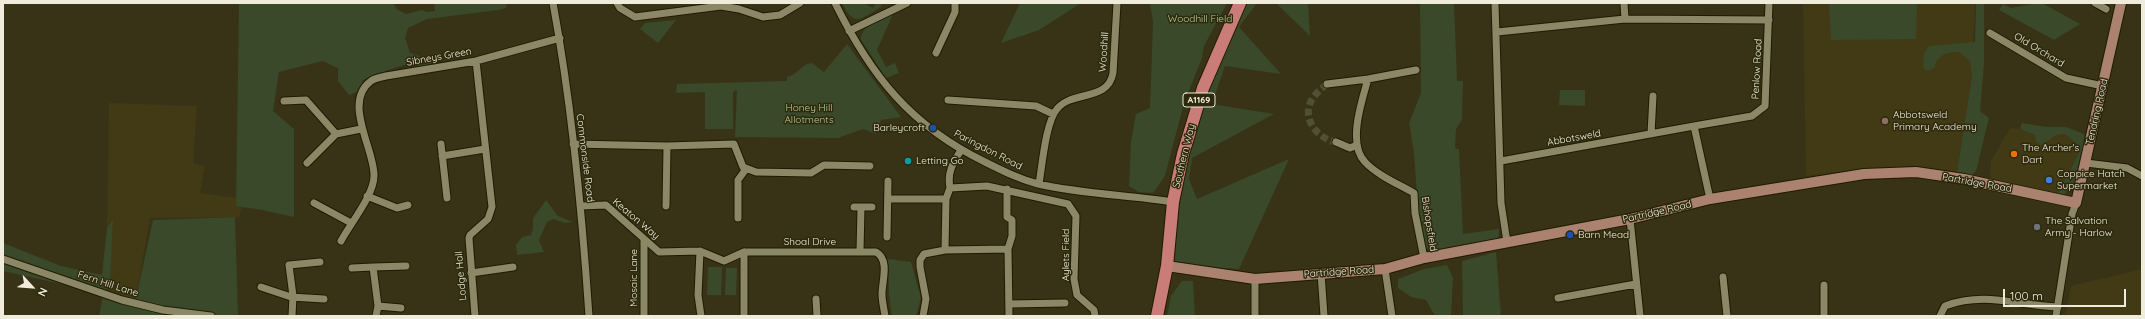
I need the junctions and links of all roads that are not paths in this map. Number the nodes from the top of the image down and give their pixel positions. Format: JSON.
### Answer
{"nodes":[{"id":1,"x":553,"y":3,"type":"edge"},
{"id":2,"x":617,"y":3,"type":"edge"},
{"id":3,"x":800,"y":3,"type":"edge"},
{"id":4,"x":835,"y":3,"type":"edge"},
{"id":5,"x":907,"y":3,"type":"edge"},
{"id":6,"x":955,"y":3,"type":"edge"},
{"id":7,"x":1117,"y":3,"type":"edge"},
{"id":8,"x":1240,"y":3,"type":"edge"},
{"id":9,"x":1495,"y":3,"type":"edge"},
{"id":10,"x":1624,"y":3,"type":"edge"},
{"id":11,"x":1769,"y":3,"type":"edge"},
{"id":12,"x":2095,"y":3,"type":"edge"},
{"id":13,"x":2121,"y":3,"type":"edge"},
{"id":14,"x":2106,"y":9,"type":"dead end"},
{"id":15,"x":1625,"y":19,"type":"junction"},
{"id":16,"x":1769,"y":20,"type":"junction"},
{"id":17,"x":849,"y":31,"type":"junction"},
{"id":18,"x":1497,"y":32,"type":"junction"},
{"id":19,"x":1990,"y":33,"type":"dead end"},
{"id":20,"x":560,"y":38,"type":"junction"},
{"id":21,"x":936,"y":53,"type":"dead end"},
{"id":22,"x":476,"y":61,"type":"junction"},
{"id":23,"x":1416,"y":70,"type":"dead end"},
{"id":24,"x":1368,"y":79,"type":"junction"},
{"id":25,"x":1326,"y":84,"type":"tunnel mouth"},
{"id":26,"x":2103,"y":86,"type":"junction"},
{"id":27,"x":1653,"y":96,"type":"dead end"},
{"id":28,"x":948,"y":100,"type":"dead end"},
{"id":29,"x":284,"y":101,"type":"dead end"},
{"id":30,"x":1053,"y":114,"type":"junction"},
{"id":31,"x":1694,"y":126,"type":"junction"},
{"id":32,"x":361,"y":129,"type":"junction"},
{"id":33,"x":336,"y":134,"type":"junction"},
{"id":34,"x":1651,"y":134,"type":"junction"},
{"id":35,"x":1336,"y":142,"type":"tunnel mouth"},
{"id":36,"x":441,"y":144,"type":"dead end"},
{"id":37,"x":573,"y":144,"type":"junction"},
{"id":38,"x":1357,"y":145,"type":"junction"},
{"id":39,"x":667,"y":146,"type":"junction"},
{"id":40,"x":485,"y":149,"type":"junction"},
{"id":41,"x":961,"y":150,"type":"junction"},
{"id":42,"x":442,"y":156,"type":"junction"},
{"id":43,"x":1501,"y":161,"type":"junction"},
{"id":44,"x":307,"y":163,"type":"dead end"},
{"id":45,"x":2086,"y":163,"type":"junction"},
{"id":46,"x":870,"y":166,"type":"dead end"},
{"id":47,"x":746,"y":169,"type":"junction"},
{"id":48,"x":2142,"y":176,"type":"edge"},
{"id":49,"x":888,"y":181,"type":"dead end"},
{"id":50,"x":1039,"y":184,"type":"junction"},
{"id":51,"x":950,"y":188,"type":"junction"},
{"id":52,"x":1007,"y":189,"type":"junction"},
{"id":53,"x":367,"y":196,"type":"junction"},
{"id":54,"x":447,"y":198,"type":"dead end"},
{"id":55,"x":888,"y":199,"type":"junction"},
{"id":56,"x":946,"y":199,"type":"junction"},
{"id":57,"x":1710,"y":199,"type":"junction"},
{"id":58,"x":1173,"y":202,"type":"junction"},
{"id":59,"x":2076,"y":203,"type":"junction"},
{"id":60,"x":314,"y":204,"type":"dead end"},
{"id":61,"x":408,"y":206,"type":"dead end"},
{"id":62,"x":581,"y":206,"type":"junction"},
{"id":63,"x":666,"y":206,"type":"dead end"},
{"id":64,"x":872,"y":207,"type":"dead end"},
{"id":65,"x":738,"y":218,"type":"dead end"},
{"id":66,"x":1630,"y":219,"type":"junction"},
{"id":67,"x":351,"y":222,"type":"junction"},
{"id":68,"x":888,"y":237,"type":"dead end"},
{"id":69,"x":644,"y":240,"type":"junction"},
{"id":70,"x":341,"y":241,"type":"dead end"},
{"id":71,"x":1507,"y":242,"type":"junction"},
{"id":72,"x":1008,"y":249,"type":"junction"},
{"id":73,"x":945,"y":250,"type":"junction"},
{"id":74,"x":700,"y":251,"type":"junction"},
{"id":75,"x":744,"y":252,"type":"junction"},
{"id":76,"x":860,"y":252,"type":"junction"},
{"id":77,"x":1424,"y":258,"type":"junction"},
{"id":78,"x":3,"y":259,"type":"edge"},
{"id":79,"x":320,"y":262,"type":"dead end"},
{"id":80,"x":406,"y":266,"type":"dead end"},
{"id":81,"x":1167,"y":266,"type":"junction"},
{"id":82,"x":373,"y":267,"type":"junction"},
{"id":83,"x":513,"y":267,"type":"dead end"},
{"id":84,"x":352,"y":268,"type":"dead end"},
{"id":85,"x":1386,"y":269,"type":"junction"},
{"id":86,"x":471,"y":273,"type":"junction"},
{"id":87,"x":1321,"y":273,"type":"junction"},
{"id":88,"x":1723,"y":277,"type":"dead end"},
{"id":89,"x":1255,"y":279,"type":"junction"},
{"id":90,"x":1636,"y":284,"type":"junction"},
{"id":91,"x":1824,"y":285,"type":"dead end"},
{"id":92,"x":261,"y":287,"type":"dead end"},
{"id":93,"x":293,"y":297,"type":"junction"},
{"id":94,"x":1558,"y":298,"type":"dead end"},
{"id":95,"x":324,"y":299,"type":"dead end"},
{"id":96,"x":816,"y":299,"type":"dead end"},
{"id":97,"x":1065,"y":303,"type":"dead end"},
{"id":98,"x":1009,"y":304,"type":"junction"},
{"id":99,"x":378,"y":306,"type":"junction"},
{"id":100,"x":2058,"y":307,"type":"junction"},
{"id":101,"x":401,"y":308,"type":"dead end"},
{"id":102,"x":211,"y":316,"type":"edge"},
{"id":103,"x":292,"y":316,"type":"edge"},
{"id":104,"x":376,"y":316,"type":"edge"},
{"id":105,"x":475,"y":316,"type":"edge"},
{"id":106,"x":590,"y":316,"type":"edge"},
{"id":107,"x":644,"y":316,"type":"edge"},
{"id":108,"x":701,"y":316,"type":"edge"},
{"id":109,"x":744,"y":316,"type":"edge"},
{"id":110,"x":817,"y":316,"type":"edge"},
{"id":111,"x":885,"y":316,"type":"edge"},
{"id":112,"x":923,"y":316,"type":"edge"},
{"id":113,"x":1009,"y":316,"type":"edge"},
{"id":114,"x":1094,"y":316,"type":"edge"},
{"id":115,"x":1158,"y":316,"type":"edge"},
{"id":116,"x":1256,"y":316,"type":"edge"},
{"id":117,"x":1324,"y":316,"type":"edge"},
{"id":118,"x":1392,"y":316,"type":"edge"},
{"id":119,"x":1640,"y":316,"type":"edge"},
{"id":120,"x":1727,"y":316,"type":"edge"},
{"id":121,"x":1824,"y":316,"type":"edge"},
{"id":122,"x":1940,"y":316,"type":"edge"},
{"id":123,"x":2056,"y":316,"type":"edge"}],
"edges":[{"from":1,"to":20,"type":"street","name":"Commonside Road"},
{"from":2,"to":3,"type":"street"},
{"from":4,"to":17,"type":"street","name":"Paringdon Road"},
{"from":5,"to":17,"type":"street"},
{"from":6,"to":21,"type":"street"},
{"from":7,"to":30,"type":"street","name":"Woodhill"},
{"from":8,"to":58,"type":"main road","name":"Southern Way","number":"A1169"},
{"from":9,"to":18,"type":"street"},
{"from":10,"to":15,"type":"street"},
{"from":11,"to":16,"type":"street","name":"Penlow Road"},
{"from":12,"to":14,"type":"street"},
{"from":13,"to":26,"type":"street","name":"Tendring Road"},
{"from":15,"to":16,"type":"street"},
{"from":15,"to":18,"type":"street"},
{"from":16,"to":31,"type":"street","name":"Penlow Road"},
{"from":17,"to":41,"type":"street","name":"Paringdon Road"},
{"from":18,"to":43,"type":"street"},
{"from":19,"to":26,"type":"street","name":"Old Orchard"},
{"from":20,"to":22,"type":"street","name":"Sibneys Green"},
{"from":20,"to":37,"type":"street","name":"Commonside Road"},
{"from":22,"to":32,"type":"street","name":"Sibneys Green"},
{"from":22,"to":40,"type":"street","name":"Lodge Hall"},
{"from":23,"to":24,"type":"street"},
{"from":24,"to":25,"type":"street"},
{"from":24,"to":38,"type":"street","name":"Bishopsfield"},
{"from":26,"to":45,"type":"street","name":"Tendring Road"},
{"from":27,"to":34,"type":"street"},
{"from":28,"to":30,"type":"street"},
{"from":29,"to":33,"type":"street"},
{"from":30,"to":50,"type":"street"},
{"from":31,"to":34,"type":"street","name":"Abbotsweld"},
{"from":31,"to":57,"type":"street"},
{"from":32,"to":33,"type":"street"},
{"from":32,"to":53,"type":"street","name":"Sibneys Green"},
{"from":33,"to":44,"type":"street"},
{"from":34,"to":43,"type":"street","name":"Abbotsweld"},
{"from":35,"to":38,"type":"street"},
{"from":36,"to":42,"type":"street"},
{"from":37,"to":39,"type":"street"},
{"from":37,"to":62,"type":"street","name":"Commonside Road"},
{"from":38,"to":77,"type":"street","name":"Bishopsfield"},
{"from":39,"to":47,"type":"street"},
{"from":39,"to":63,"type":"street"},
{"from":40,"to":42,"type":"street"},
{"from":40,"to":86,"type":"street","name":"Lodge Hall"},
{"from":41,"to":50,"type":"street","name":"Paringdon Road"},
{"from":41,"to":51,"type":"street"},
{"from":42,"to":54,"type":"street"},
{"from":43,"to":71,"type":"street"},
{"from":45,"to":48,"type":"street"},
{"from":45,"to":59,"type":"street","name":"Tendring Road"},
{"from":46,"to":47,"type":"street"},
{"from":47,"to":65,"type":"street"},
{"from":49,"to":55,"type":"street"},
{"from":50,"to":58,"type":"street","name":"Paringdon Road"},
{"from":51,"to":52,"type":"street","name":"Aylets Field"},
{"from":51,"to":56,"type":"street"},
{"from":52,"to":72,"type":"street"},
{"from":52,"to":114,"type":"street","name":"Aylets Field"},
{"from":53,"to":61,"type":"street"},
{"from":53,"to":67,"type":"street","name":"Sibneys Green"},
{"from":55,"to":56,"type":"street"},
{"from":55,"to":68,"type":"street"},
{"from":56,"to":73,"type":"street"},
{"from":57,"to":59,"type":"street","name":"Partridge Road"},
{"from":57,"to":66,"type":"street","name":"Partridge Road"},
{"from":58,"to":81,"type":"main road","name":"Southern Way","number":"A1169"},
{"from":59,"to":100,"type":"street","name":"Tendring Road"},
{"from":60,"to":67,"type":"street"},
{"from":62,"to":69,"type":"street","name":"Keaton Way"},
{"from":62,"to":106,"type":"street","name":"Commonside Road"},
{"from":64,"to":76,"type":"street"},
{"from":66,"to":71,"type":"street","name":"Partridge Road"},
{"from":66,"to":90,"type":"street"},
{"from":67,"to":70,"type":"street","name":"Sibneys Green"},
{"from":69,"to":74,"type":"street","name":"Keaton Way"},
{"from":69,"to":107,"type":"street","name":"Mosaic Lane"},
{"from":71,"to":77,"type":"street","name":"Partridge Road"},
{"from":72,"to":73,"type":"street"},
{"from":72,"to":98,"type":"street"},
{"from":73,"to":112,"type":"street"},
{"from":74,"to":75,"type":"street"},
{"from":74,"to":108,"type":"street"},
{"from":75,"to":76,"type":"street","name":"Shoal Drive"},
{"from":75,"to":109,"type":"street"},
{"from":76,"to":111,"type":"street","name":"Shoal Drive"},
{"from":77,"to":85,"type":"street","name":"Partridge Road"},
{"from":78,"to":102,"type":"street","name":"Fern Hill Lane"},
{"from":79,"to":93,"type":"street"},
{"from":80,"to":82,"type":"street"},
{"from":81,"to":89,"type":"street","name":"Partridge Road"},
{"from":81,"to":115,"type":"main road","name":"Southern Way","number":"A1169"},
{"from":82,"to":84,"type":"street"},
{"from":82,"to":99,"type":"street"},
{"from":83,"to":86,"type":"street"},
{"from":85,"to":87,"type":"street","name":"Partridge Road"},
{"from":85,"to":118,"type":"street"},
{"from":86,"to":105,"type":"street","name":"Lodge Hall"},
{"from":87,"to":89,"type":"street","name":"Partridge Road"},
{"from":87,"to":117,"type":"street"},
{"from":88,"to":120,"type":"street"},
{"from":89,"to":116,"type":"street"},
{"from":90,"to":94,"type":"street"},
{"from":90,"to":119,"type":"street"},
{"from":91,"to":121,"type":"street"},
{"from":92,"to":93,"type":"street"},
{"from":93,"to":95,"type":"street"},
{"from":93,"to":103,"type":"street"},
{"from":96,"to":110,"type":"street"},
{"from":97,"to":98,"type":"street"},
{"from":98,"to":113,"type":"street"},
{"from":99,"to":101,"type":"street"},
{"from":99,"to":104,"type":"street"},
{"from":100,"to":122,"type":"street"},
{"from":100,"to":123,"type":"street","name":"Tendring Road"}]}
